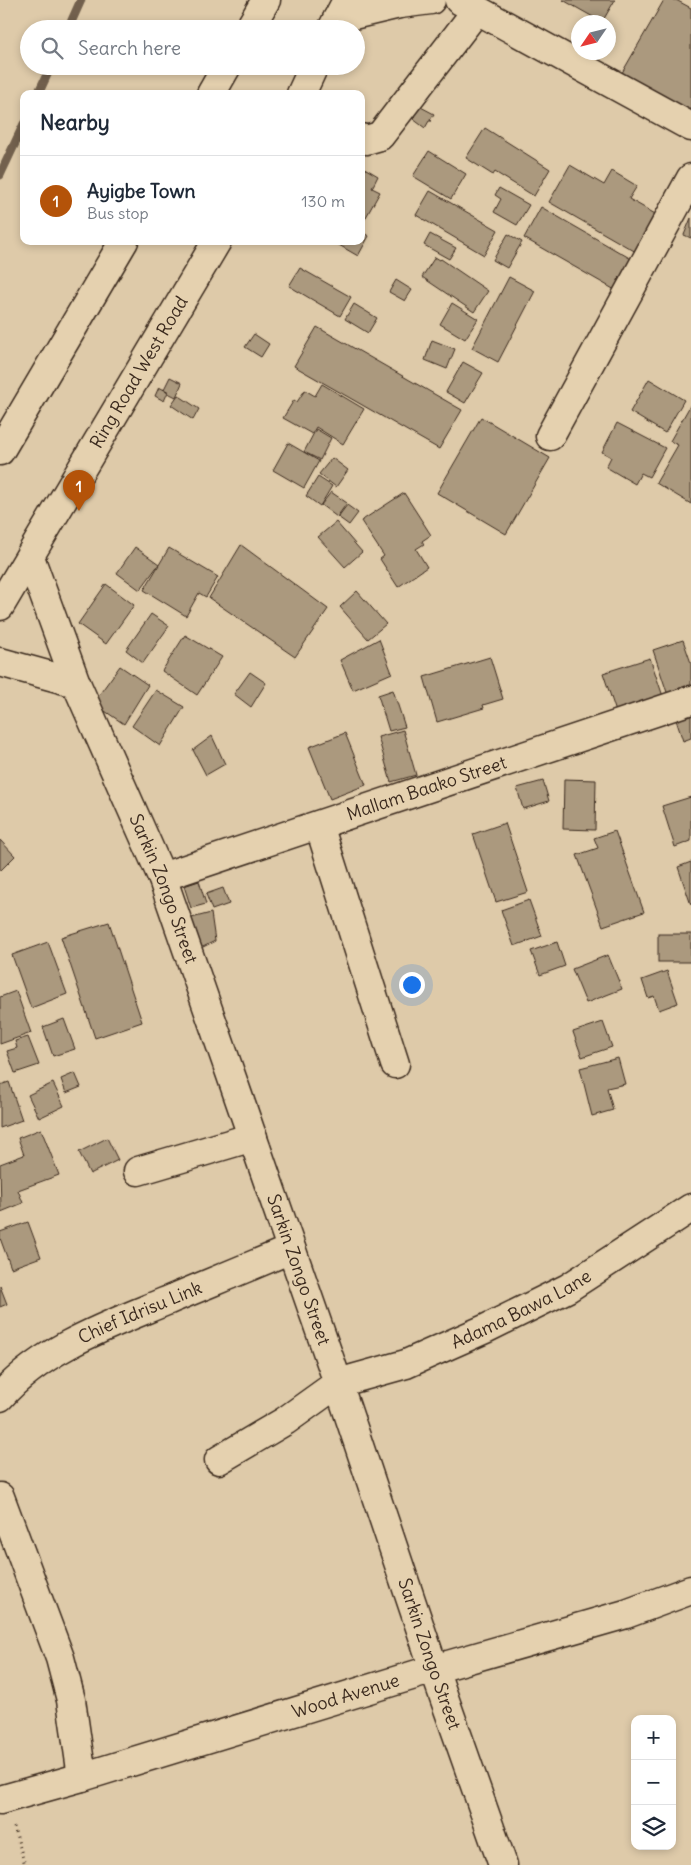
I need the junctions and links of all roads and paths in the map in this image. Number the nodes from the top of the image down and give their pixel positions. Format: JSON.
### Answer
{"nodes":[{"id":1,"x":266,"y":0,"type":"edge"},
{"id":2,"x":431,"y":0,"type":"edge"},
{"id":3,"x":468,"y":5,"type":"edge"},
{"id":4,"x":339,"y":16,"type":"edge"},
{"id":5,"x":254,"y":20,"type":"edge"},
{"id":6,"x":222,"y":75,"type":"edge"},
{"id":7,"x":310,"y":75,"type":"edge"},
{"id":8,"x":212,"y":90,"type":"edge"},
{"id":9,"x":303,"y":90,"type":"edge"},
{"id":10,"x":691,"y":128,"type":"edge"},
{"id":11,"x":365,"y":140,"type":"edge"},
{"id":12,"x":691,"y":178,"type":"edge"},
{"id":13,"x":122,"y":245,"type":"edge"},
{"id":14,"x":215,"y":245,"type":"edge"},
{"id":15,"x":550,"y":436,"type":"dead end"},
{"id":16,"x":0,"y":452,"type":"edge"},
{"id":17,"x":30,"y":557,"type":"junction"},
{"id":18,"x":0,"y":606,"type":"edge"},
{"id":19,"x":0,"y":662,"type":"edge"},
{"id":20,"x":76,"y":684,"type":"junction"},
{"id":21,"x":691,"y":700,"type":"edge"},
{"id":22,"x":318,"y":825,"type":"junction"},
{"id":23,"x":162,"y":876,"type":"junction"},
{"id":24,"x":395,"y":1064,"type":"dead end"},
{"id":25,"x":252,"y":1137,"type":"junction"},
{"id":26,"x":138,"y":1171,"type":"dead end"},
{"id":27,"x":691,"y":1208,"type":"edge"},
{"id":28,"x":291,"y":1249,"type":"junction"},
{"id":29,"x":338,"y":1383,"type":"junction"},
{"id":30,"x":0,"y":1397,"type":"edge"},
{"id":31,"x":219,"y":1460,"type":"dead end"},
{"id":32,"x":0,"y":1497,"type":"edge"},
{"id":33,"x":691,"y":1590,"type":"edge"},
{"id":34,"x":434,"y":1669,"type":"junction"},
{"id":35,"x":82,"y":1777,"type":"junction"},
{"id":36,"x":3,"y":1799,"type":"edge"},
{"id":37,"x":25,"y":1865,"type":"edge"},
{"id":38,"x":503,"y":1865,"type":"edge"}],
"edges":[{"from":1,"to":5,"type":"street"},
{"from":2,"to":4,"type":"street"},
{"from":3,"to":10,"type":"street"},
{"from":3,"to":11,"type":"street"},
{"from":6,"to":8,"type":"street"},
{"from":7,"to":9,"type":"street"},
{"from":12,"to":15,"type":"street"},
{"from":13,"to":16,"type":"street"},
{"from":14,"to":17,"type":"street","name":"Ring Road West Road"},
{"from":17,"to":18,"type":"street","name":"Ring Road West Road"},
{"from":17,"to":20,"type":"street","name":"Sarkin Zongo Street"},
{"from":19,"to":20,"type":"street"},
{"from":20,"to":23,"type":"street","name":"Sarkin Zongo Street"},
{"from":21,"to":22,"type":"street","name":"Mallam Baako Street"},
{"from":22,"to":23,"type":"street","name":"Mallam Baako Street"},
{"from":22,"to":24,"type":"street"},
{"from":23,"to":25,"type":"street","name":"Sarkin Zongo Street"},
{"from":25,"to":26,"type":"street"},
{"from":25,"to":28,"type":"street","name":"Sarkin Zongo Street"},
{"from":27,"to":29,"type":"street","name":"Adama Bawa Lane"},
{"from":28,"to":29,"type":"street","name":"Sarkin Zongo Street"},
{"from":28,"to":30,"type":"street","name":"Chief Idrisu Link"},
{"from":29,"to":31,"type":"street"},
{"from":29,"to":34,"type":"street","name":"Sarkin Zongo Street"},
{"from":32,"to":35,"type":"street"},
{"from":33,"to":34,"type":"street","name":"Wood Avenue"},
{"from":34,"to":35,"type":"street","name":"Wood Avenue"},
{"from":34,"to":38,"type":"street","name":"Sarkin Zongo Street"},
{"from":35,"to":36,"type":"street","name":"Wood Avenue"},
{"from":36,"to":37,"type":"path"}]}
